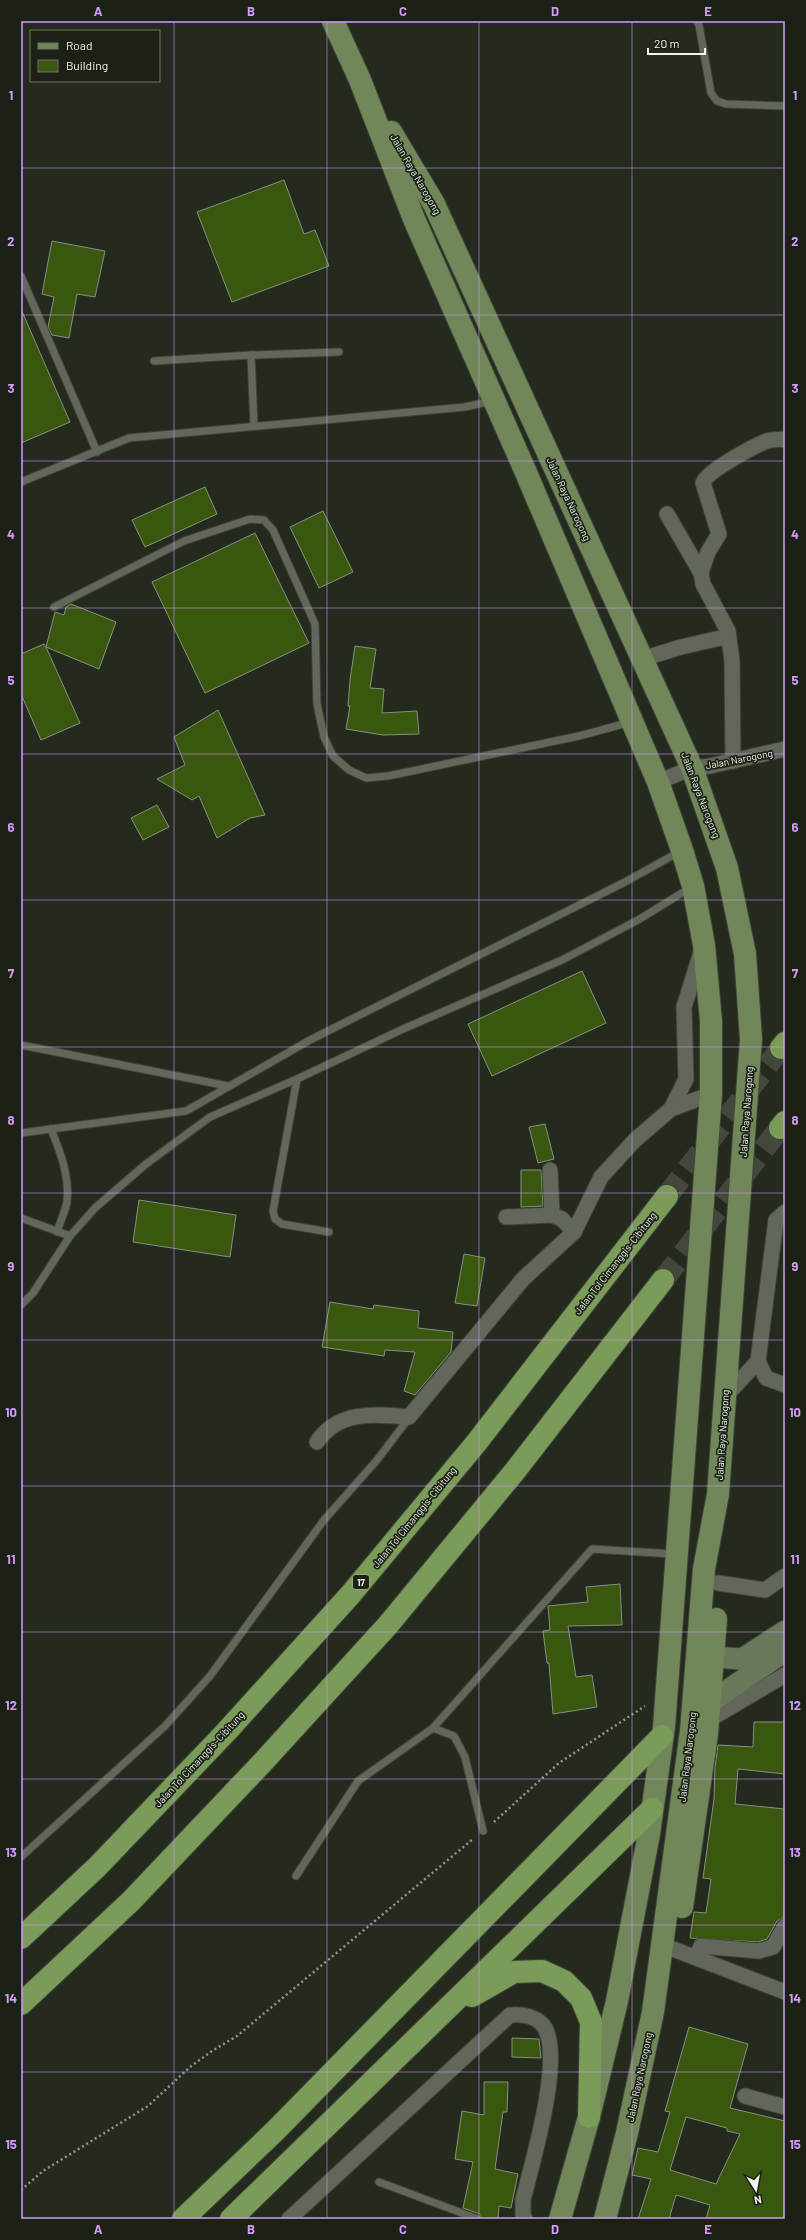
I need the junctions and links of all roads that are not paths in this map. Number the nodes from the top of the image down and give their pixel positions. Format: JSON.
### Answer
{"nodes":[{"id":1,"x":333,"y":21,"type":"edge"},
{"id":2,"x":697,"y":21,"type":"edge"},
{"id":3,"x":360,"y":80,"type":"junction"},
{"id":4,"x":785,"y":106,"type":"edge"},
{"id":5,"x":21,"y":276,"type":"edge"},
{"id":6,"x":338,"y":352,"type":"dead end"},
{"id":7,"x":251,"y":355,"type":"junction"},
{"id":8,"x":154,"y":360,"type":"dead end"},
{"id":9,"x":494,"y":401,"type":"junction"},
{"id":10,"x":254,"y":426,"type":"junction"},
{"id":11,"x":785,"y":439,"type":"edge"},
{"id":12,"x":97,"y":452,"type":"junction"},
{"id":13,"x":21,"y":482,"type":"edge"},
{"id":14,"x":667,"y":514,"type":"dead end"},
{"id":15,"x":701,"y":573,"type":"junction"},
{"id":16,"x":54,"y":607,"type":"dead end"},
{"id":17,"x":727,"y":634,"type":"junction"},
{"id":18,"x":642,"y":659,"type":"junction"},
{"id":19,"x":632,"y":722,"type":"junction"},
{"id":20,"x":785,"y":749,"type":"edge"},
{"id":21,"x":733,"y":761,"type":"junction"},
{"id":22,"x":692,"y":768,"type":"junction"},
{"id":23,"x":658,"y":782,"type":"junction"},
{"id":24,"x":682,"y":850,"type":"junction"},
{"id":25,"x":693,"y":886,"type":"junction"},
{"id":26,"x":704,"y":945,"type":"junction"},
{"id":27,"x":21,"y":1045,"type":"edge"},
{"id":28,"x":297,"y":1079,"type":"junction"},
{"id":29,"x":228,"y":1086,"type":"junction"},
{"id":30,"x":711,"y":1094,"type":"junction"},
{"id":31,"x":671,"y":1109,"type":"junction"},
{"id":32,"x":51,"y":1129,"type":"junction"},
{"id":33,"x":21,"y":1133,"type":"edge"},
{"id":34,"x":550,"y":1170,"type":"dead end"},
{"id":35,"x":667,"y":1196,"type":"tunnel mouth"},
{"id":36,"x":785,"y":1212,"type":"edge"},
{"id":37,"x":552,"y":1215,"type":"junction"},
{"id":38,"x":506,"y":1217,"type":"dead end"},
{"id":39,"x":21,"y":1218,"type":"edge"},
{"id":40,"x":57,"y":1232,"type":"junction"},
{"id":41,"x":329,"y":1232,"type":"dead end"},
{"id":42,"x":574,"y":1232,"type":"junction"},
{"id":43,"x":70,"y":1236,"type":"junction"},
{"id":44,"x":663,"y":1280,"type":"tunnel mouth"},
{"id":45,"x":21,"y":1305,"type":"edge"},
{"id":46,"x":758,"y":1361,"type":"junction"},
{"id":47,"x":785,"y":1385,"type":"edge"},
{"id":48,"x":725,"y":1397,"type":"junction"},
{"id":49,"x":409,"y":1417,"type":"junction"},
{"id":50,"x":317,"y":1442,"type":"dead end"},
{"id":51,"x":718,"y":1494,"type":"junction"},
{"id":52,"x":677,"y":1554,"type":"junction"},
{"id":53,"x":785,"y":1576,"type":"edge"},
{"id":54,"x":718,"y":1583,"type":"junction"},
{"id":55,"x":785,"y":1632,"type":"edge"},
{"id":56,"x":785,"y":1651,"type":"edge"},
{"id":57,"x":713,"y":1657,"type":"junction"},
{"id":58,"x":785,"y":1675,"type":"edge"},
{"id":59,"x":708,"y":1712,"type":"junction"},
{"id":60,"x":433,"y":1728,"type":"junction"},
{"id":61,"x":662,"y":1736,"type":"junction"},
{"id":62,"x":690,"y":1738,"type":"junction"},
{"id":63,"x":652,"y":1809,"type":"junction"},
{"id":64,"x":681,"y":1813,"type":"junction"},
{"id":65,"x":483,"y":1831,"type":"road end"},
{"id":66,"x":21,"y":1857,"type":"edge"},
{"id":67,"x":296,"y":1876,"type":"dead end"},
{"id":68,"x":785,"y":1926,"type":"edge"},
{"id":69,"x":21,"y":1938,"type":"edge"},
{"id":70,"x":673,"y":1949,"type":"junction"},
{"id":71,"x":696,"y":1957,"type":"junction"},
{"id":72,"x":785,"y":1992,"type":"edge"},
{"id":73,"x":21,"y":2004,"type":"edge"},
{"id":74,"x":653,"y":2012,"type":"junction"},
{"id":75,"x":443,"y":2013,"type":"junction"},
{"id":76,"x":745,"y":2096,"type":"dead end"},
{"id":77,"x":785,"y":2107,"type":"edge"},
{"id":78,"x":589,"y":2117,"type":"junction"},
{"id":79,"x":380,"y":2182,"type":"dead end"},
{"id":80,"x":183,"y":2219,"type":"edge"},
{"id":81,"x":232,"y":2219,"type":"edge"},
{"id":82,"x":289,"y":2219,"type":"edge"},
{"id":83,"x":478,"y":2219,"type":"edge"},
{"id":84,"x":525,"y":2219,"type":"edge"},
{"id":85,"x":560,"y":2219,"type":"edge"},
{"id":86,"x":605,"y":2219,"type":"edge"}],
"edges":[{"from":1,"to":3,"type":"main road","name":"Jalan Raya Narogong"},
{"from":2,"to":4,"type":"lane"},
{"from":3,"to":9,"type":"main road","name":"Jalan Raya Narogong"},
{"from":3,"to":18,"type":"main road","name":"Jalan Raya Narogong"},
{"from":5,"to":12,"type":"lane"},
{"from":6,"to":7,"type":"lane"},
{"from":7,"to":8,"type":"lane"},
{"from":7,"to":10,"type":"lane"},
{"from":9,"to":10,"type":"lane"},
{"from":9,"to":19,"type":"main road","name":"Jalan Raya Narogong"},
{"from":10,"to":12,"type":"lane"},
{"from":11,"to":15,"type":"street"},
{"from":12,"to":13,"type":"lane"},
{"from":14,"to":15,"type":"street"},
{"from":15,"to":17,"type":"street"},
{"from":16,"to":19,"type":"lane"},
{"from":17,"to":18,"type":"street"},
{"from":17,"to":21,"type":"street"},
{"from":18,"to":22,"type":"main road","name":"Jalan Raya Narogong"},
{"from":19,"to":23,"type":"main road","name":"Jalan Raya Narogong"},
{"from":20,"to":21,"type":"street","name":"Jalan Narogong"},
{"from":21,"to":22,"type":"street","name":"Jalan Narogong"},
{"from":22,"to":23,"type":"street","name":"Jalan Narogong"},
{"from":22,"to":48,"type":"main road","name":"Jalan Raya Narogong"},
{"from":23,"to":24,"type":"main road","name":"Jalan Raya Narogong"},
{"from":24,"to":25,"type":"main road","name":"Jalan Raya Narogong"},
{"from":24,"to":29,"type":"lane"},
{"from":25,"to":26,"type":"main road","name":"Jalan Raya Narogong"},
{"from":25,"to":28,"type":"lane"},
{"from":26,"to":30,"type":"main road","name":"Jalan Raya Narogong"},
{"from":26,"to":31,"type":"street"},
{"from":27,"to":29,"type":"lane"},
{"from":28,"to":41,"type":"lane"},
{"from":28,"to":43,"type":"lane"},
{"from":29,"to":32,"type":"lane"},
{"from":30,"to":31,"type":"street"},
{"from":30,"to":52,"type":"main road","name":"Jalan Raya Narogong"},
{"from":31,"to":42,"type":"street"},
{"from":32,"to":33,"type":"lane"},
{"from":32,"to":40,"type":"lane"},
{"from":34,"to":37,"type":"street"},
{"from":35,"to":69,"type":"highway","name":"Jalan Tol Cimanggis–Cibitung","number":"17"},
{"from":36,"to":46,"type":"street"},
{"from":37,"to":38,"type":"street"},
{"from":37,"to":42,"type":"street"},
{"from":39,"to":40,"type":"lane"},
{"from":40,"to":43,"type":"lane"},
{"from":42,"to":49,"type":"street"},
{"from":43,"to":45,"type":"lane"},
{"from":44,"to":73,"type":"highway"},
{"from":46,"to":47,"type":"street"},
{"from":46,"to":48,"type":"street"},
{"from":48,"to":51,"type":"main road","name":"Jalan Raya Narogong"},
{"from":49,"to":50,"type":"street"},
{"from":49,"to":66,"type":"lane"},
{"from":51,"to":54,"type":"main road"},
{"from":51,"to":62,"type":"main road","name":"Jalan Raya Narogong"},
{"from":52,"to":60,"type":"lane"},
{"from":52,"to":61,"type":"main road","name":"Jalan Raya Narogong"},
{"from":53,"to":54,"type":"street"},
{"from":54,"to":57,"type":"main road"},
{"from":55,"to":57,"type":"street"},
{"from":56,"to":59,"type":"street"},
{"from":57,"to":59,"type":"main road"},
{"from":58,"to":59,"type":"street"},
{"from":59,"to":70,"type":"main road"},
{"from":60,"to":65,"type":"lane"},
{"from":60,"to":67,"type":"lane"},
{"from":61,"to":62,"type":"main road"},
{"from":61,"to":63,"type":"main road","name":"Jalan Raya Narogong"},
{"from":61,"to":80,"type":"highway"},
{"from":62,"to":64,"type":"main road","name":"Jalan Raya Narogong"},
{"from":63,"to":64,"type":"main road"},
{"from":63,"to":75,"type":"highway"},
{"from":63,"to":78,"type":"main road","name":"Jalan Raya Narogong"},
{"from":64,"to":74,"type":"main road","name":"Jalan Raya Narogong"},
{"from":68,"to":71,"type":"street"},
{"from":70,"to":71,"type":"street"},
{"from":70,"to":74,"type":"main road"},
{"from":71,"to":72,"type":"street"},
{"from":74,"to":86,"type":"main road","name":"Jalan Raya Narogong"},
{"from":75,"to":78,"type":"highway"},
{"from":75,"to":81,"type":"highway"},
{"from":76,"to":77,"type":"street"},
{"from":78,"to":85,"type":"main road","name":"Jalan Raya Narogong"},
{"from":79,"to":83,"type":"lane"},
{"from":82,"to":84,"type":"street"}]}
